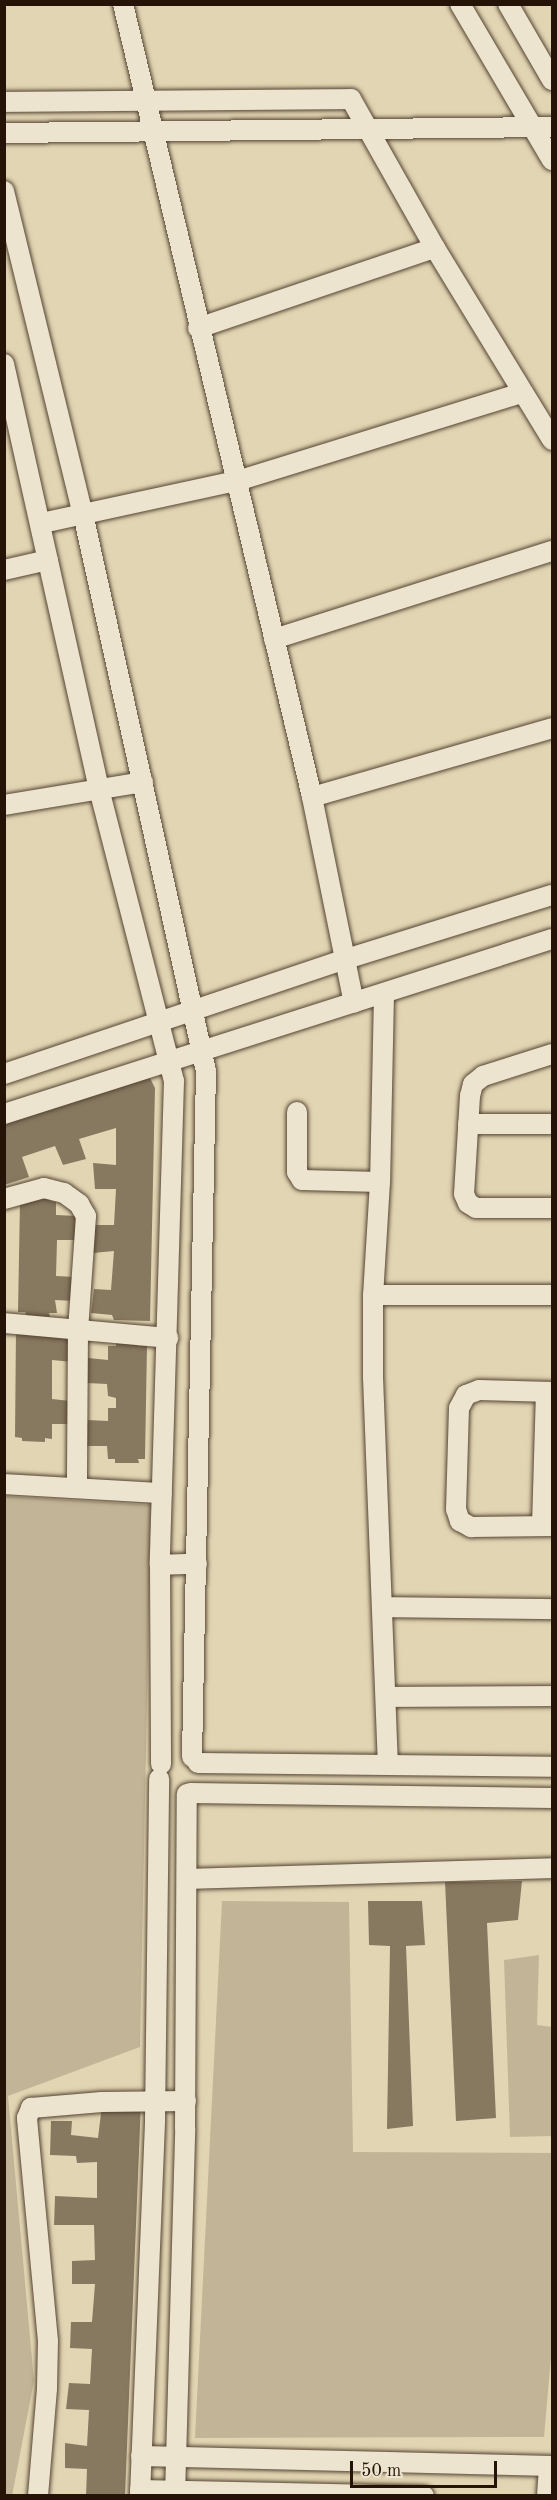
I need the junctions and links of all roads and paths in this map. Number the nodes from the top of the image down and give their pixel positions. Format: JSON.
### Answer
{"nodes":[{"id":1,"x":123,"y":4,"type":"edge"},
{"id":2,"x":460,"y":4,"type":"edge"},
{"id":3,"x":508,"y":4,"type":"edge"},
{"id":4,"x":552,"y":80,"type":"edge"},
{"id":5,"x":146,"y":100,"type":"junction"},
{"id":6,"x":4,"y":102,"type":"edge"},
{"id":7,"x":532,"y":127,"type":"junction"},
{"id":8,"x":552,"y":127,"type":"edge"},
{"id":9,"x":367,"y":128,"type":"junction"},
{"id":10,"x":152,"y":130,"type":"junction"},
{"id":11,"x":4,"y":133,"type":"edge"},
{"id":12,"x":552,"y":160,"type":"edge"},
{"id":13,"x":4,"y":191,"type":"edge"},
{"id":14,"x":435,"y":248,"type":"junction"},
{"id":15,"x":198,"y":328,"type":"junction"},
{"id":16,"x":6,"y":376,"type":"edge"},
{"id":17,"x":521,"y":393,"type":"junction"},
{"id":18,"x":552,"y":440,"type":"edge"},
{"id":19,"x":237,"y":480,"type":"junction"},
{"id":20,"x":83,"y":514,"type":"junction"},
{"id":21,"x":42,"y":523,"type":"junction"},
{"id":22,"x":552,"y":552,"type":"edge"},
{"id":23,"x":48,"y":560,"type":"junction"},
{"id":24,"x":4,"y":570,"type":"edge"},
{"id":25,"x":274,"y":639,"type":"junction"},
{"id":26,"x":552,"y":728,"type":"edge"},
{"id":27,"x":143,"y":782,"type":"junction"},
{"id":28,"x":99,"y":789,"type":"junction"},
{"id":29,"x":312,"y":797,"type":"junction"},
{"id":30,"x":4,"y":805,"type":"edge"},
{"id":31,"x":552,"y":895,"type":"edge"},
{"id":32,"x":552,"y":939,"type":"edge"},
{"id":33,"x":343,"y":960,"type":"junction"},
{"id":34,"x":384,"y":994,"type":"junction"},
{"id":35,"x":354,"y":1003,"type":"junction"},
{"id":36,"x":194,"y":1011,"type":"junction"},
{"id":37,"x":159,"y":1023,"type":"junction"},
{"id":38,"x":203,"y":1050,"type":"junction"},
{"id":39,"x":552,"y":1054,"type":"edge"},
{"id":40,"x":169,"y":1060,"type":"junction"},
{"id":41,"x":4,"y":1074,"type":"edge"},
{"id":42,"x":297,"y":1113,"type":"dead end"},
{"id":43,"x":4,"y":1114,"type":"edge"},
{"id":44,"x":468,"y":1124,"type":"junction"},
{"id":45,"x":552,"y":1125,"type":"edge"},
{"id":46,"x":380,"y":1182,"type":"junction"},
{"id":47,"x":4,"y":1198,"type":"edge"},
{"id":48,"x":552,"y":1208,"type":"edge"},
{"id":49,"x":374,"y":1294,"type":"junction"},
{"id":50,"x":552,"y":1294,"type":"edge"},
{"id":51,"x":201,"y":1321,"type":"junction"},
{"id":52,"x":4,"y":1323,"type":"edge"},
{"id":53,"x":167,"y":1329,"type":"junction"},
{"id":54,"x":78,"y":1331,"type":"junction"},
{"id":55,"x":549,"y":1392,"type":"edge"},
{"id":56,"x":4,"y":1484,"type":"edge"},
{"id":57,"x":77,"y":1488,"type":"junction"},
{"id":58,"x":162,"y":1493,"type":"junction"},
{"id":59,"x":547,"y":1526,"type":"edge"},
{"id":60,"x":196,"y":1564,"type":"junction"},
{"id":61,"x":160,"y":1565,"type":"junction"},
{"id":62,"x":384,"y":1607,"type":"junction"},
{"id":63,"x":552,"y":1609,"type":"edge"},
{"id":64,"x":552,"y":1696,"type":"edge"},
{"id":65,"x":387,"y":1697,"type":"junction"},
{"id":66,"x":195,"y":1760,"type":"junction"},
{"id":67,"x":388,"y":1765,"type":"junction"},
{"id":68,"x":551,"y":1767,"type":"edge"},
{"id":69,"x":160,"y":1772,"type":"junction"},
{"id":70,"x":188,"y":1794,"type":"junction"},
{"id":71,"x":551,"y":1798,"type":"edge"},
{"id":72,"x":552,"y":1868,"type":"edge"},
{"id":73,"x":186,"y":1879,"type":"junction"},
{"id":74,"x":155,"y":2100,"type":"junction"},
{"id":75,"x":186,"y":2101,"type":"junction"},
{"id":76,"x":141,"y":2456,"type":"junction"},
{"id":77,"x":176,"y":2457,"type":"junction"},
{"id":78,"x":550,"y":2466,"type":"edge"},
{"id":79,"x":140,"y":2493,"type":"edge"},
{"id":80,"x":175,"y":2493,"type":"edge"},
{"id":81,"x":38,"y":2496,"type":"edge"},
{"id":82,"x":424,"y":2496,"type":"edge"},
{"id":83,"x":548,"y":2496,"type":"edge"}],
"edges":[{"from":1,"to":5,"type":"street"},
{"from":2,"to":7,"type":"street"},
{"from":3,"to":4,"type":"street"},
{"from":5,"to":6,"type":"street"},
{"from":5,"to":9,"type":"street"},
{"from":5,"to":10,"type":"street"},
{"from":7,"to":8,"type":"street"},
{"from":7,"to":9,"type":"street"},
{"from":7,"to":12,"type":"street"},
{"from":9,"to":10,"type":"street"},
{"from":9,"to":14,"type":"street"},
{"from":10,"to":11,"type":"street"},
{"from":10,"to":15,"type":"street"},
{"from":13,"to":20,"type":"street"},
{"from":14,"to":15,"type":"street"},
{"from":14,"to":17,"type":"street"},
{"from":15,"to":19,"type":"street"},
{"from":16,"to":21,"type":"street"},
{"from":17,"to":18,"type":"street"},
{"from":17,"to":19,"type":"street"},
{"from":19,"to":20,"type":"street"},
{"from":19,"to":25,"type":"street"},
{"from":20,"to":21,"type":"street"},
{"from":20,"to":27,"type":"street"},
{"from":21,"to":23,"type":"street"},
{"from":22,"to":25,"type":"street"},
{"from":23,"to":24,"type":"street"},
{"from":23,"to":28,"type":"street"},
{"from":25,"to":29,"type":"street"},
{"from":26,"to":29,"type":"street"},
{"from":27,"to":28,"type":"street"},
{"from":27,"to":36,"type":"street"},
{"from":28,"to":30,"type":"street"},
{"from":28,"to":37,"type":"street"},
{"from":29,"to":33,"type":"street"},
{"from":31,"to":33,"type":"street"},
{"from":32,"to":34,"type":"street"},
{"from":33,"to":35,"type":"street"},
{"from":33,"to":36,"type":"street"},
{"from":34,"to":35,"type":"street"},
{"from":34,"to":46,"type":"street"},
{"from":35,"to":38,"type":"street"},
{"from":36,"to":37,"type":"street"},
{"from":36,"to":38,"type":"street"},
{"from":37,"to":40,"type":"street"},
{"from":37,"to":41,"type":"street"},
{"from":38,"to":40,"type":"street"},
{"from":38,"to":51,"type":"street"},
{"from":39,"to":44,"type":"street"},
{"from":40,"to":43,"type":"street"},
{"from":40,"to":53,"type":"street"},
{"from":42,"to":46,"type":"street"},
{"from":44,"to":45,"type":"street"},
{"from":44,"to":48,"type":"street"},
{"from":46,"to":49,"type":"street"},
{"from":47,"to":54,"type":"street"},
{"from":49,"to":50,"type":"street"},
{"from":49,"to":62,"type":"street"},
{"from":51,"to":53,"type":"street"},
{"from":51,"to":60,"type":"street"},
{"from":52,"to":54,"type":"street"},
{"from":53,"to":54,"type":"street"},
{"from":53,"to":58,"type":"street"},
{"from":54,"to":57,"type":"street"},
{"from":55,"to":59,"type":"street"},
{"from":55,"to":59,"type":"street"},
{"from":56,"to":57,"type":"street"},
{"from":57,"to":58,"type":"street"},
{"from":58,"to":61,"type":"street"},
{"from":60,"to":61,"type":"street"},
{"from":60,"to":66,"type":"street"},
{"from":61,"to":69,"type":"street"},
{"from":62,"to":63,"type":"street"},
{"from":62,"to":65,"type":"street"},
{"from":64,"to":65,"type":"street"},
{"from":65,"to":67,"type":"street"},
{"from":66,"to":67,"type":"street"},
{"from":66,"to":69,"type":"street"},
{"from":66,"to":70,"type":"street"},
{"from":67,"to":68,"type":"street"},
{"from":68,"to":71,"type":"street"},
{"from":69,"to":70,"type":"street"},
{"from":69,"to":74,"type":"street"},
{"from":70,"to":71,"type":"street"},
{"from":70,"to":73,"type":"street"},
{"from":72,"to":73,"type":"street"},
{"from":73,"to":75,"type":"street"},
{"from":74,"to":75,"type":"street"},
{"from":74,"to":76,"type":"street"},
{"from":74,"to":81,"type":"street"},
{"from":75,"to":77,"type":"street"},
{"from":76,"to":77,"type":"street"},
{"from":76,"to":79,"type":"street"},
{"from":77,"to":78,"type":"street"},
{"from":77,"to":80,"type":"street"},
{"from":78,"to":83,"type":"street"},
{"from":79,"to":80,"type":"street"},
{"from":80,"to":82,"type":"street"}]}
